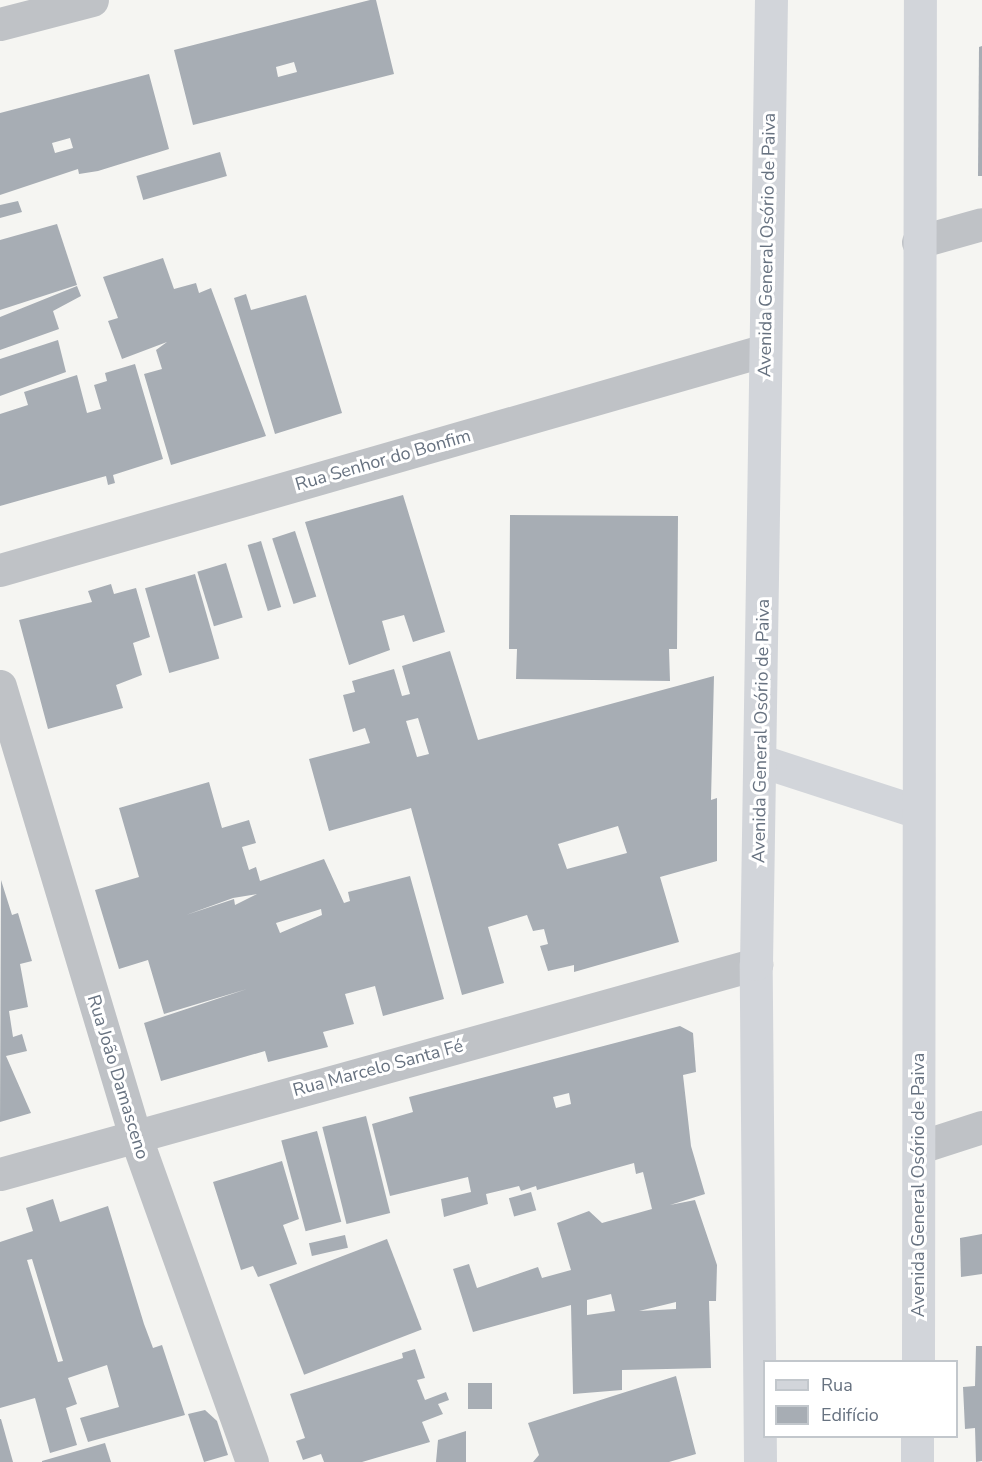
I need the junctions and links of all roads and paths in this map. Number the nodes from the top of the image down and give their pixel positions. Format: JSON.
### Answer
{"nodes":[{"id":1,"x":92,"y":0,"type":"edge"},
{"id":2,"x":771,"y":0,"type":"edge"},
{"id":3,"x":920,"y":0,"type":"edge"},
{"id":4,"x":0,"y":24,"type":"edge"},
{"id":5,"x":982,"y":224,"type":"edge"},
{"id":6,"x":918,"y":242,"type":"junction"},
{"id":7,"x":765,"y":350,"type":"junction"},
{"id":8,"x":0,"y":570,"type":"edge"},
{"id":9,"x":0,"y":686,"type":"edge"},
{"id":10,"x":761,"y":761,"type":"junction"},
{"id":11,"x":915,"y":811,"type":"junction"},
{"id":12,"x":756,"y":964,"type":"junction"},
{"id":13,"x":982,"y":1127,"type":"edge"},
{"id":14,"x":135,"y":1135,"type":"junction"},
{"id":15,"x":920,"y":1147,"type":"junction"},
{"id":16,"x":0,"y":1174,"type":"edge"},
{"id":17,"x":918,"y":1360,"type":"edge"},
{"id":18,"x":917,"y":1438,"type":"edge"},
{"id":19,"x":252,"y":1462,"type":"edge"},
{"id":20,"x":760,"y":1462,"type":"edge"},
{"id":21,"x":917,"y":1462,"type":"edge"}],
"edges":[{"from":1,"to":4,"type":"street"},
{"from":2,"to":7,"type":"main road","name":"Avenida General Osório de Paiva"},
{"from":3,"to":6,"type":"main road","name":"Avenida General Osório de Paiva"},
{"from":5,"to":6,"type":"street"},
{"from":6,"to":11,"type":"main road","name":"Avenida General Osório de Paiva"},
{"from":7,"to":8,"type":"street","name":"Rua Senhor do Bonfim"},
{"from":7,"to":10,"type":"main road","name":"Avenida General Osório de Paiva"},
{"from":9,"to":14,"type":"street","name":"Rua João Damasceno"},
{"from":10,"to":11,"type":"main road"},
{"from":10,"to":12,"type":"main road","name":"Avenida General Osório de Paiva"},
{"from":11,"to":15,"type":"main road","name":"Avenida General Osório de Paiva"},
{"from":12,"to":14,"type":"street","name":"Rua Marcelo Santa Fé"},
{"from":12,"to":20,"type":"main road","name":"Avenida General Osório de Paiva"},
{"from":13,"to":15,"type":"street"},
{"from":14,"to":16,"type":"street","name":"Rua Marcelo Santa Fé"},
{"from":14,"to":19,"type":"street","name":"Rua João Damasceno"},
{"from":15,"to":17,"type":"main road","name":"Avenida General Osório de Paiva"},
{"from":18,"to":21,"type":"main road"}]}
